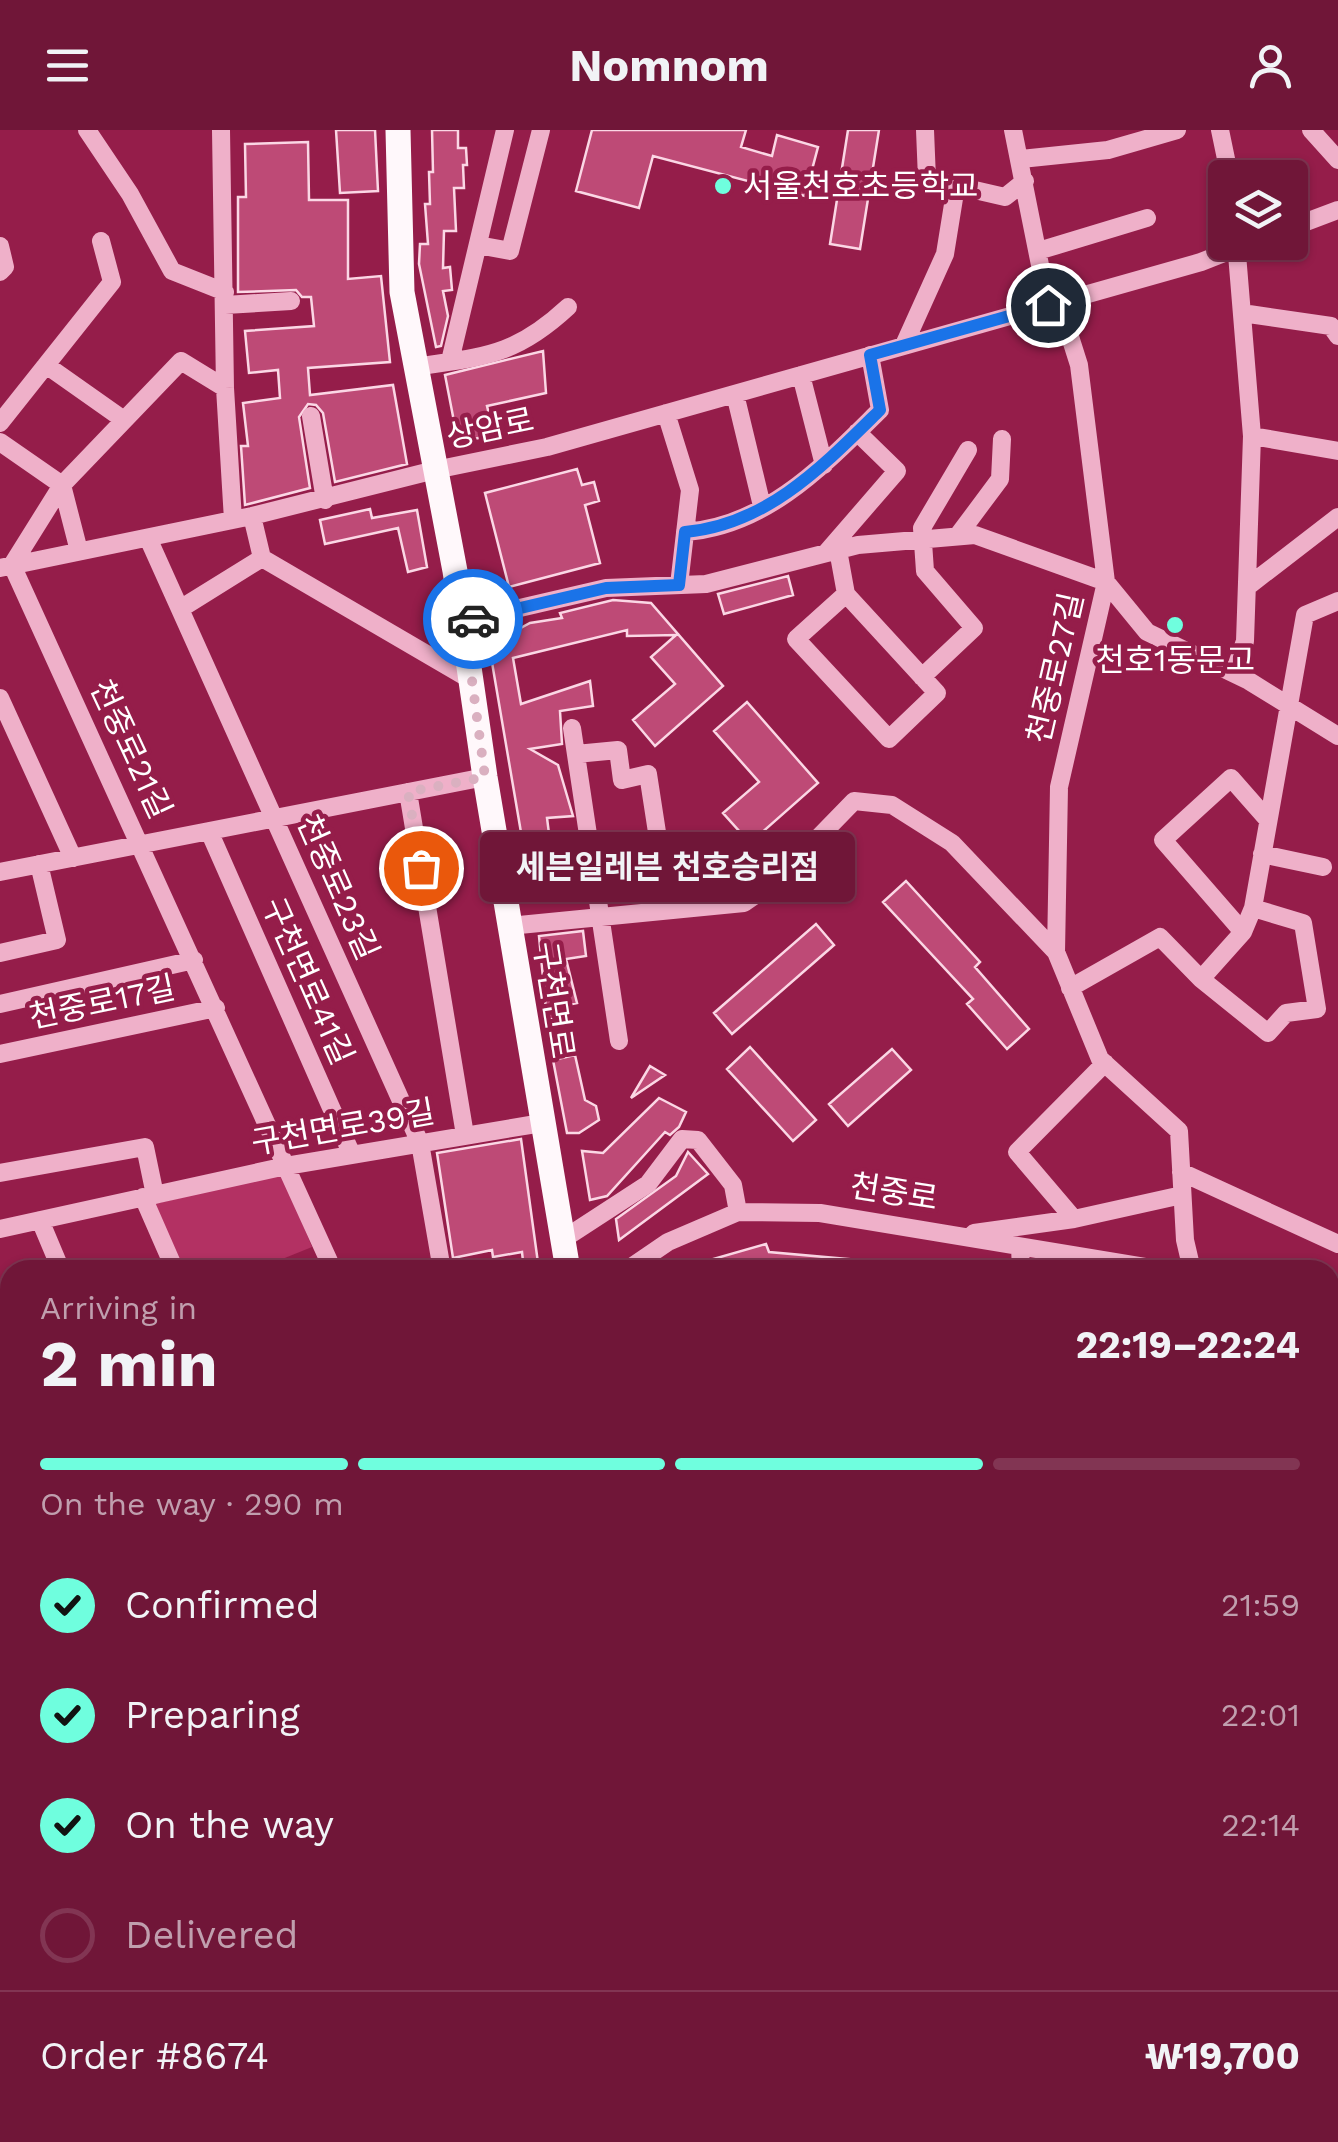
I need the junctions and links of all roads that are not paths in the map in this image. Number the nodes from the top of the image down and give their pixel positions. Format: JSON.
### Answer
{"nodes":[{"id":1,"x":88,"y":130,"type":"edge"},
{"id":2,"x":221,"y":130,"type":"edge"},
{"id":3,"x":398,"y":130,"type":"edge"},
{"id":4,"x":505,"y":130,"type":"edge"},
{"id":5,"x":541,"y":130,"type":"edge"},
{"id":6,"x":925,"y":130,"type":"edge"},
{"id":7,"x":1013,"y":130,"type":"edge"},
{"id":8,"x":1098,"y":130,"type":"edge"},
{"id":9,"x":1220,"y":130,"type":"edge"},
{"id":10,"x":1311,"y":130,"type":"edge"},
{"id":11,"x":1168,"y":131,"type":"edge"},
{"id":12,"x":1108,"y":150,"type":"junction"},
{"id":13,"x":1021,"y":160,"type":"junction"},
{"id":14,"x":1226,"y":160,"type":"edge"},
{"id":15,"x":1338,"y":160,"type":"edge"},
{"id":16,"x":1025,"y":181,"type":"junction"},
{"id":17,"x":956,"y":186,"type":"junction"},
{"id":18,"x":1338,"y":210,"type":"edge"},
{"id":19,"x":1147,"y":218,"type":"dead end"},
{"id":20,"x":1308,"y":221,"type":"edge"},
{"id":21,"x":101,"y":241,"type":"dead end"},
{"id":22,"x":478,"y":245,"type":"junction"},
{"id":23,"x":0,"y":246,"type":"edge"},
{"id":24,"x":1038,"y":250,"type":"junction"},
{"id":25,"x":1208,"y":255,"type":"edge"},
{"id":26,"x":1241,"y":260,"type":"edge"},
{"id":27,"x":0,"y":272,"type":"edge"},
{"id":28,"x":225,"y":298,"type":"junction"},
{"id":29,"x":291,"y":301,"type":"dead end"},
{"id":30,"x":1053,"y":303,"type":"junction"},
{"id":31,"x":568,"y":307,"type":"dead end"},
{"id":32,"x":1242,"y":313,"type":"junction"},
{"id":33,"x":1338,"y":336,"type":"edge"},
{"id":34,"x":904,"y":346,"type":"junction"},
{"id":35,"x":870,"y":355,"type":"junction"},
{"id":36,"x":450,"y":361,"type":"junction"},
{"id":37,"x":46,"y":365,"type":"junction"},
{"id":38,"x":414,"y":367,"type":"junction"},
{"id":39,"x":801,"y":375,"type":"junction"},
{"id":40,"x":225,"y":388,"type":"junction"},
{"id":41,"x":736,"y":394,"type":"junction"},
{"id":42,"x":666,"y":413,"type":"junction"},
{"id":43,"x":311,"y":416,"type":"dead end"},
{"id":44,"x":124,"y":420,"type":"junction"},
{"id":45,"x":0,"y":423,"type":"edge"},
{"id":46,"x":857,"y":432,"type":"junction"},
{"id":47,"x":1252,"y":436,"type":"junction"},
{"id":48,"x":1002,"y":439,"type":"dead end"},
{"id":49,"x":0,"y":442,"type":"edge"},
{"id":50,"x":968,"y":450,"type":"dead end"},
{"id":51,"x":1338,"y":452,"type":"edge"},
{"id":52,"x":824,"y":465,"type":"junction"},
{"id":53,"x":434,"y":470,"type":"junction"},
{"id":54,"x":62,"y":484,"type":"junction"},
{"id":55,"x":324,"y":500,"type":"junction"},
{"id":56,"x":762,"y":506,"type":"junction"},
{"id":57,"x":1338,"y":517,"type":"edge"},
{"id":58,"x":243,"y":518,"type":"junction"},
{"id":59,"x":685,"y":532,"type":"junction"},
{"id":60,"x":959,"y":534,"type":"junction"},
{"id":61,"x":148,"y":538,"type":"junction"},
{"id":62,"x":923,"y":539,"type":"junction"},
{"id":63,"x":79,"y":550,"type":"junction"},
{"id":64,"x":832,"y":551,"type":"junction"},
{"id":65,"x":262,"y":558,"type":"junction"},
{"id":66,"x":6,"y":566,"type":"edge"},
{"id":67,"x":1106,"y":582,"type":"junction"},
{"id":68,"x":679,"y":585,"type":"junction"},
{"id":69,"x":1246,"y":587,"type":"junction"},
{"id":70,"x":846,"y":594,"type":"junction"},
{"id":71,"x":1338,"y":602,"type":"edge"},
{"id":72,"x":180,"y":609,"type":"junction"},
{"id":73,"x":464,"y":621,"type":"junction"},
{"id":74,"x":1234,"y":673,"type":"junction"},
{"id":75,"x":922,"y":677,"type":"junction"},
{"id":76,"x":472,"y":680,"type":"junction"},
{"id":77,"x":0,"y":698,"type":"edge"},
{"id":78,"x":1288,"y":705,"type":"junction"},
{"id":79,"x":572,"y":728,"type":"dead end"},
{"id":80,"x":1338,"y":736,"type":"edge"},
{"id":81,"x":576,"y":754,"type":"junction"},
{"id":82,"x":485,"y":777,"type":"junction"},
{"id":83,"x":408,"y":792,"type":"junction"},
{"id":84,"x":275,"y":818,"type":"junction"},
{"id":85,"x":1268,"y":820,"type":"junction"},
{"id":86,"x":210,"y":831,"type":"junction"},
{"id":87,"x":142,"y":844,"type":"junction"},
{"id":88,"x":1262,"y":854,"type":"junction"},
{"id":89,"x":73,"y":858,"type":"junction"},
{"id":90,"x":39,"y":864,"type":"junction"},
{"id":91,"x":1323,"y":867,"type":"dead end"},
{"id":92,"x":0,"y":872,"type":"edge"},
{"id":93,"x":1252,"y":908,"type":"junction"},
{"id":94,"x":669,"y":910,"type":"junction"},
{"id":95,"x":599,"y":917,"type":"junction"},
{"id":96,"x":509,"y":926,"type":"junction"},
{"id":97,"x":1244,"y":932,"type":"junction"},
{"id":98,"x":1056,"y":952,"type":"junction"},
{"id":99,"x":0,"y":953,"type":"edge"},
{"id":100,"x":194,"y":960,"type":"junction"},
{"id":101,"x":1201,"y":978,"type":"junction"},
{"id":102,"x":1070,"y":988,"type":"junction"},
{"id":103,"x":0,"y":1004,"type":"edge"},
{"id":104,"x":216,"y":1008,"type":"junction"},
{"id":105,"x":619,"y":1041,"type":"dead end"},
{"id":106,"x":0,"y":1054,"type":"edge"},
{"id":107,"x":1105,"y":1064,"type":"junction"},
{"id":108,"x":542,"y":1122,"type":"junction"},
{"id":109,"x":465,"y":1136,"type":"junction"},
{"id":110,"x":420,"y":1143,"type":"junction"},
{"id":111,"x":352,"y":1154,"type":"junction"},
{"id":112,"x":286,"y":1166,"type":"junction"},
{"id":113,"x":1181,"y":1172,"type":"junction"},
{"id":114,"x":0,"y":1173,"type":"edge"},
{"id":115,"x":1182,"y":1195,"type":"junction"},
{"id":116,"x":149,"y":1196,"type":"junction"},
{"id":117,"x":738,"y":1212,"type":"junction"},
{"id":118,"x":1074,"y":1219,"type":"junction"},
{"id":119,"x":40,"y":1220,"type":"junction"},
{"id":120,"x":0,"y":1229,"type":"edge"},
{"id":121,"x":958,"y":1236,"type":"junction"},
{"id":122,"x":562,"y":1240,"type":"junction"},
{"id":123,"x":1338,"y":1244,"type":"edge"},
{"id":124,"x":1020,"y":1246,"type":"junction"},
{"id":125,"x":57,"y":1260,"type":"edge"},
{"id":126,"x":171,"y":1260,"type":"edge"},
{"id":127,"x":328,"y":1260,"type":"edge"},
{"id":128,"x":440,"y":1260,"type":"edge"},
{"id":129,"x":566,"y":1260,"type":"edge"},
{"id":130,"x":642,"y":1260,"type":"edge"},
{"id":131,"x":1021,"y":1260,"type":"edge"},
{"id":132,"x":1103,"y":1260,"type":"edge"},
{"id":133,"x":1191,"y":1260,"type":"edge"}],
"edges":[{"from":1,"to":28,"type":"street"},
{"from":2,"to":28,"type":"street"},
{"from":3,"to":38,"type":"main road","name":"구천면로"},
{"from":4,"to":22,"type":"street"},
{"from":5,"to":22,"type":"street"},
{"from":6,"to":17,"type":"street"},
{"from":7,"to":13,"type":"street","name":"천중로27길"},
{"from":8,"to":12,"type":"street"},
{"from":9,"to":14,"type":"street"},
{"from":10,"to":15,"type":"street"},
{"from":11,"to":12,"type":"street"},
{"from":12,"to":13,"type":"street"},
{"from":13,"to":16,"type":"street","name":"천중로27길"},
{"from":16,"to":17,"type":"street"},
{"from":16,"to":24,"type":"street","name":"천중로27길"},
{"from":17,"to":34,"type":"street"},
{"from":18,"to":20,"type":"street"},
{"from":19,"to":24,"type":"street"},
{"from":21,"to":37,"type":"street"},
{"from":22,"to":36,"type":"street"},
{"from":23,"to":27,"type":"street"},
{"from":24,"to":30,"type":"street","name":"천중로27길"},
{"from":25,"to":30,"type":"street","name":"상암로"},
{"from":26,"to":32,"type":"street"},
{"from":28,"to":29,"type":"street"},
{"from":28,"to":40,"type":"street"},
{"from":30,"to":34,"type":"street","name":"상암로"},
{"from":30,"to":67,"type":"street","name":"천중로27길"},
{"from":31,"to":36,"type":"street"},
{"from":32,"to":33,"type":"street"},
{"from":32,"to":47,"type":"street"},
{"from":34,"to":35,"type":"street","name":"상암로"},
{"from":35,"to":39,"type":"street","name":"상암로"},
{"from":35,"to":46,"type":"street"},
{"from":36,"to":38,"type":"street"},
{"from":37,"to":44,"type":"street"},
{"from":37,"to":45,"type":"street"},
{"from":38,"to":53,"type":"main road","name":"구천면로"},
{"from":39,"to":41,"type":"street","name":"상암로"},
{"from":39,"to":52,"type":"street"},
{"from":40,"to":44,"type":"street"},
{"from":40,"to":58,"type":"street"},
{"from":41,"to":42,"type":"street","name":"상암로"},
{"from":41,"to":56,"type":"street"},
{"from":42,"to":53,"type":"street","name":"상암로"},
{"from":42,"to":59,"type":"street"},
{"from":43,"to":55,"type":"street"},
{"from":44,"to":54,"type":"street"},
{"from":46,"to":52,"type":"street"},
{"from":46,"to":64,"type":"street"},
{"from":47,"to":51,"type":"street"},
{"from":47,"to":69,"type":"street"},
{"from":48,"to":60,"type":"street"},
{"from":49,"to":54,"type":"street"},
{"from":50,"to":62,"type":"street"},
{"from":52,"to":56,"type":"street"},
{"from":53,"to":55,"type":"street","name":"상암로"},
{"from":53,"to":73,"type":"main road","name":"구천면로"},
{"from":54,"to":63,"type":"street"},
{"from":54,"to":66,"type":"street"},
{"from":55,"to":58,"type":"street","name":"상암로"},
{"from":56,"to":59,"type":"street"},
{"from":57,"to":69,"type":"street"},
{"from":58,"to":61,"type":"street","name":"상암로"},
{"from":58,"to":65,"type":"street"},
{"from":59,"to":68,"type":"street"},
{"from":60,"to":62,"type":"street"},
{"from":60,"to":67,"type":"street"},
{"from":61,"to":63,"type":"street","name":"상암로"},
{"from":61,"to":72,"type":"street","name":"천중로23길"},
{"from":62,"to":64,"type":"street"},
{"from":62,"to":75,"type":"street"},
{"from":63,"to":66,"type":"street","name":"상암로"},
{"from":64,"to":68,"type":"street"},
{"from":64,"to":70,"type":"street"},
{"from":65,"to":72,"type":"street"},
{"from":65,"to":76,"type":"street"},
{"from":66,"to":87,"type":"street","name":"천중로21길"},
{"from":67,"to":74,"type":"street"},
{"from":67,"to":98,"type":"street","name":"천중로27길"},
{"from":68,"to":73,"type":"street"},
{"from":69,"to":74,"type":"street"},
{"from":70,"to":75,"type":"street"},
{"from":70,"to":75,"type":"street"},
{"from":71,"to":78,"type":"street"},
{"from":72,"to":84,"type":"street","name":"천중로23길"},
{"from":73,"to":76,"type":"main road","name":"구천면로"},
{"from":74,"to":78,"type":"street"},
{"from":76,"to":82,"type":"main road","name":"구천면로"},
{"from":77,"to":89,"type":"street"},
{"from":78,"to":80,"type":"street"},
{"from":78,"to":85,"type":"street"},
{"from":79,"to":81,"type":"street"},
{"from":81,"to":94,"type":"street"},
{"from":81,"to":95,"type":"street"},
{"from":82,"to":83,"type":"street"},
{"from":82,"to":96,"type":"main road","name":"구천면로"},
{"from":83,"to":84,"type":"street"},
{"from":83,"to":109,"type":"street"},
{"from":84,"to":86,"type":"street"},
{"from":84,"to":110,"type":"street","name":"천중로23길"},
{"from":85,"to":88,"type":"street"},
{"from":85,"to":97,"type":"street"},
{"from":86,"to":87,"type":"street"},
{"from":86,"to":111,"type":"street","name":"구천면로41길"},
{"from":87,"to":89,"type":"street"},
{"from":87,"to":100,"type":"street","name":"천중로21길"},
{"from":88,"to":91,"type":"street"},
{"from":88,"to":93,"type":"street"},
{"from":89,"to":90,"type":"street"},
{"from":90,"to":92,"type":"street"},
{"from":90,"to":99,"type":"street"},
{"from":93,"to":97,"type":"street"},
{"from":93,"to":101,"type":"street"},
{"from":94,"to":95,"type":"street"},
{"from":94,"to":98,"type":"street"},
{"from":95,"to":96,"type":"street"},
{"from":95,"to":105,"type":"street"},
{"from":96,"to":108,"type":"main road","name":"구천면로"},
{"from":97,"to":101,"type":"street"},
{"from":98,"to":102,"type":"street","name":"천중로27길"},
{"from":100,"to":103,"type":"street"},
{"from":100,"to":104,"type":"street","name":"천중로21길"},
{"from":101,"to":102,"type":"street"},
{"from":102,"to":107,"type":"street","name":"천중로27길"},
{"from":104,"to":106,"type":"street","name":"천중로17길"},
{"from":104,"to":112,"type":"street","name":"천중로21길"},
{"from":107,"to":113,"type":"street","name":"천중로27길"},
{"from":107,"to":118,"type":"street"},
{"from":108,"to":109,"type":"street","name":"구천면로39길"},
{"from":108,"to":122,"type":"main road","name":"구천면로"},
{"from":109,"to":110,"type":"street","name":"구천면로39길"},
{"from":110,"to":111,"type":"street","name":"구천면로39길"},
{"from":110,"to":128,"type":"street","name":"천중로23길"},
{"from":111,"to":112,"type":"street","name":"구천면로39길"},
{"from":112,"to":116,"type":"street","name":"구천면로39길"},
{"from":112,"to":127,"type":"street","name":"천중로21길"},
{"from":113,"to":115,"type":"street","name":"천중로27길"},
{"from":113,"to":123,"type":"street"},
{"from":114,"to":116,"type":"street"},
{"from":115,"to":118,"type":"street"},
{"from":115,"to":133,"type":"street","name":"천중로27길"},
{"from":116,"to":119,"type":"street","name":"구천면로39길"},
{"from":116,"to":126,"type":"street"},
{"from":117,"to":121,"type":"street","name":"천중로"},
{"from":117,"to":122,"type":"street"},
{"from":117,"to":130,"type":"street","name":"천중로"},
{"from":118,"to":121,"type":"street"},
{"from":119,"to":120,"type":"street","name":"구천면로39길"},
{"from":119,"to":125,"type":"street"},
{"from":121,"to":124,"type":"street","name":"천중로"},
{"from":122,"to":129,"type":"main road","name":"구천면로"},
{"from":124,"to":131,"type":"street"},
{"from":124,"to":132,"type":"street","name":"천중로"}]}
